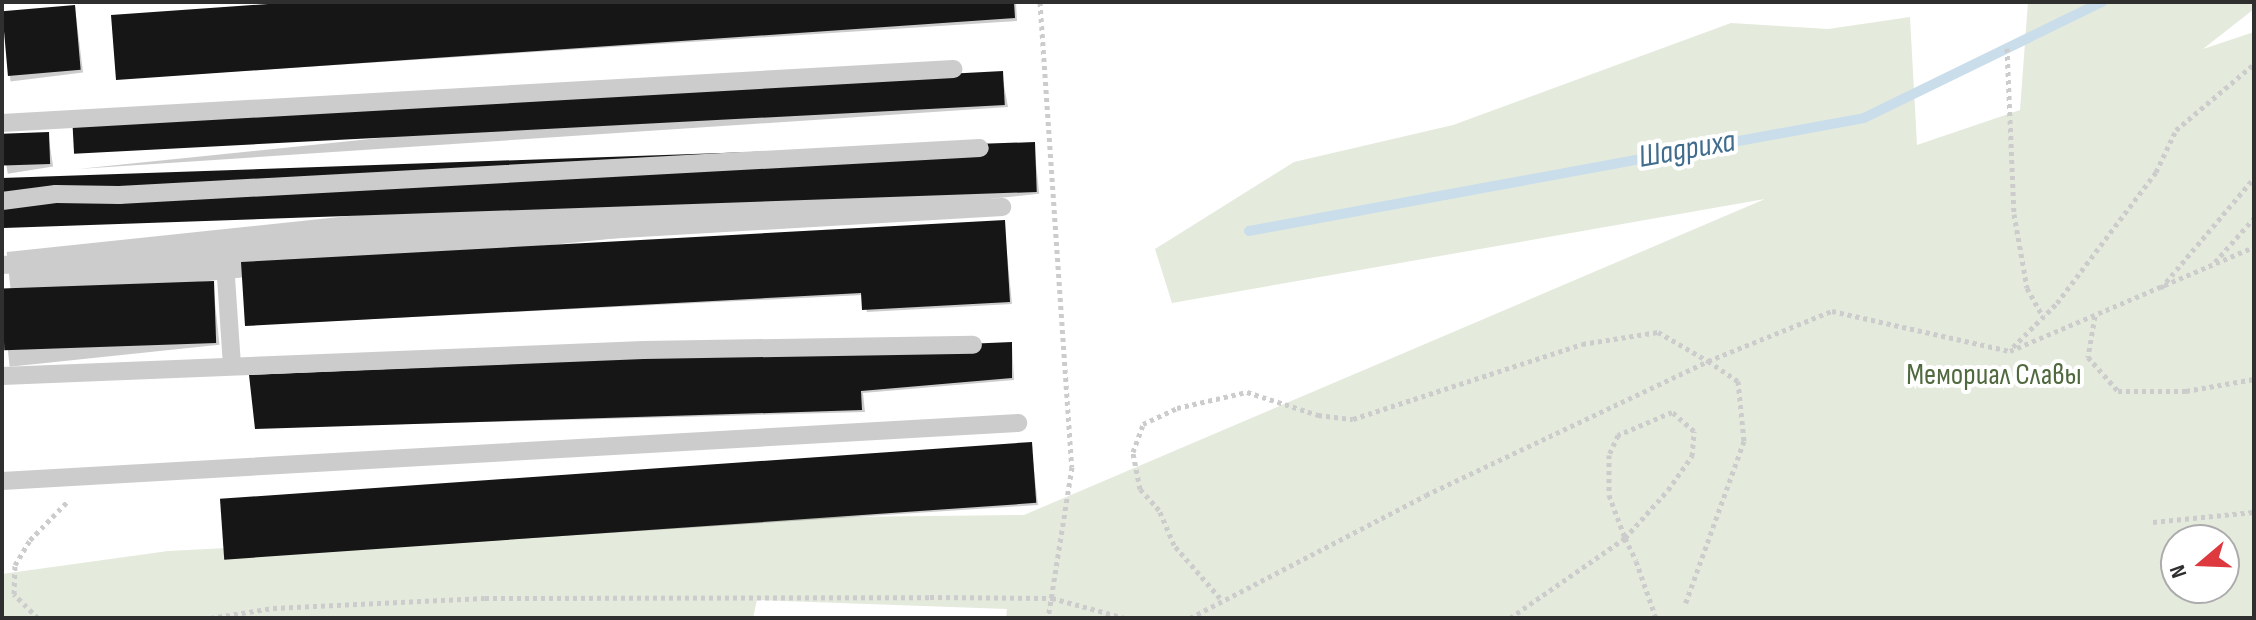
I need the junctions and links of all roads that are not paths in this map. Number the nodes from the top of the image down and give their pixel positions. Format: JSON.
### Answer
{"nodes":[{"id":1,"x":953,"y":69,"type":"dead end"},
{"id":2,"x":2,"y":123,"type":"edge"},
{"id":3,"x":980,"y":148,"type":"dead end"},
{"id":4,"x":2,"y":201,"type":"edge"},
{"id":5,"x":1002,"y":207,"type":"dead end"},
{"id":6,"x":224,"y":248,"type":"junction"},
{"id":7,"x":2,"y":265,"type":"edge"},
{"id":8,"x":973,"y":345,"type":"dead end"},
{"id":9,"x":232,"y":365,"type":"junction"},
{"id":10,"x":2,"y":376,"type":"edge"},
{"id":11,"x":1018,"y":423,"type":"dead end"},
{"id":12,"x":2,"y":481,"type":"edge"}],
"edges":[{"from":1,"to":2,"type":"lane"},
{"from":3,"to":4,"type":"lane"},
{"from":5,"to":6,"type":"lane"},
{"from":6,"to":7,"type":"lane"},
{"from":6,"to":9,"type":"lane"},
{"from":8,"to":9,"type":"lane"},
{"from":9,"to":10,"type":"lane"},
{"from":11,"to":12,"type":"lane"}]}
